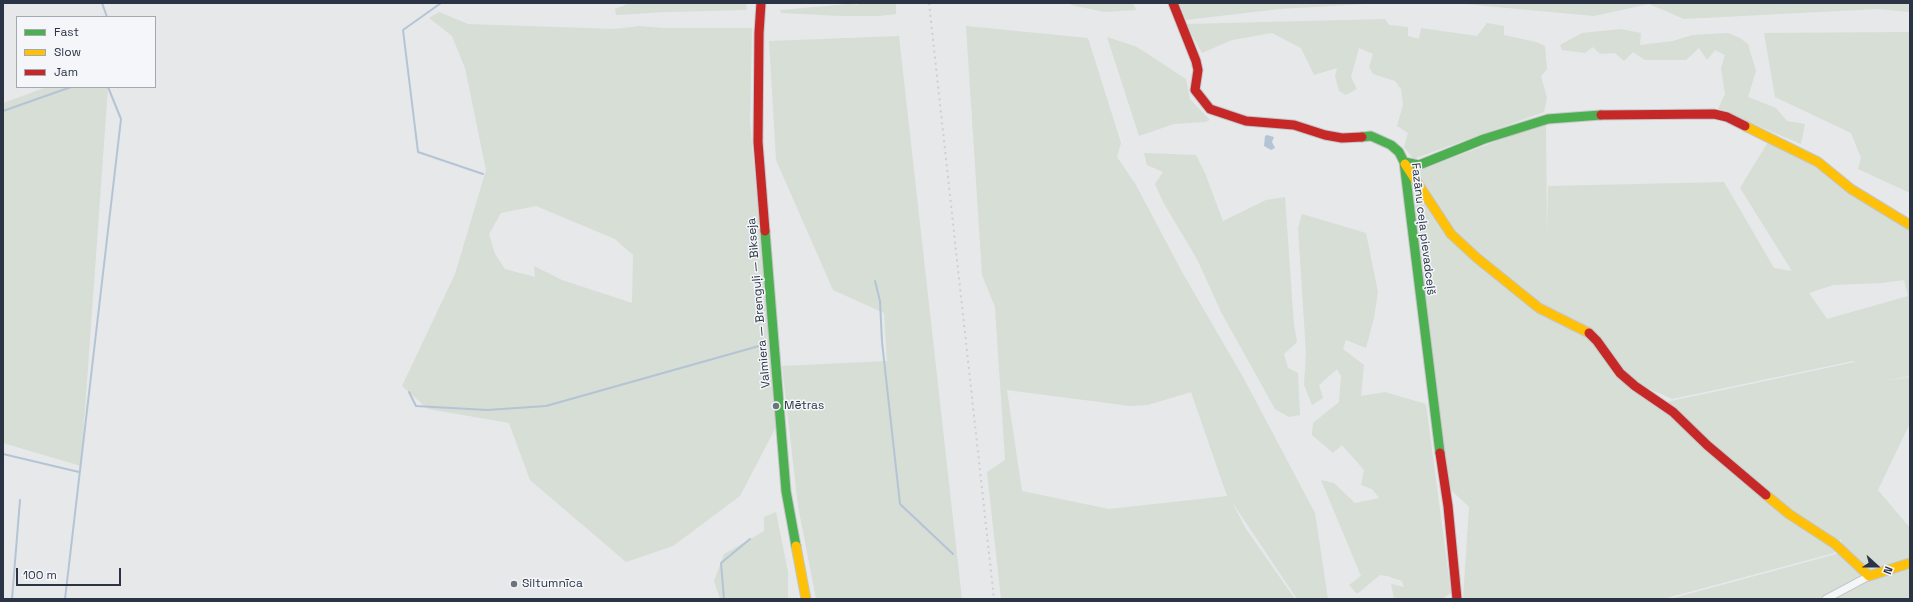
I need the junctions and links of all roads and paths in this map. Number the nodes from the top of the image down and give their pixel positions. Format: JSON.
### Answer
{"nodes":[{"id":1,"x":761,"y":3,"type":"edge"},
{"id":2,"x":1173,"y":3,"type":"edge"},
{"id":3,"x":1404,"y":162,"type":"junction"},
{"id":4,"x":1910,"y":225,"type":"edge"},
{"id":5,"x":1910,"y":563,"type":"edge"},
{"id":6,"x":1870,"y":576,"type":"junction"},
{"id":7,"x":806,"y":599,"type":"edge"},
{"id":8,"x":1457,"y":599,"type":"edge"},
{"id":9,"x":1826,"y":599,"type":"edge"}],
"edges":[{"from":1,"to":7,"type":"street","name":"Valmiera — Brenguļi — Bikseja"},
{"from":2,"to":3,"type":"street","name":"Fazānu ceļa pievadceļš"},
{"from":3,"to":4,"type":"street"},
{"from":3,"to":6,"type":"street"},
{"from":3,"to":8,"type":"street","name":"Fazānu ceļa pievadceļš"},
{"from":5,"to":6,"type":"street"},
{"from":6,"to":9,"type":"street"}]}
